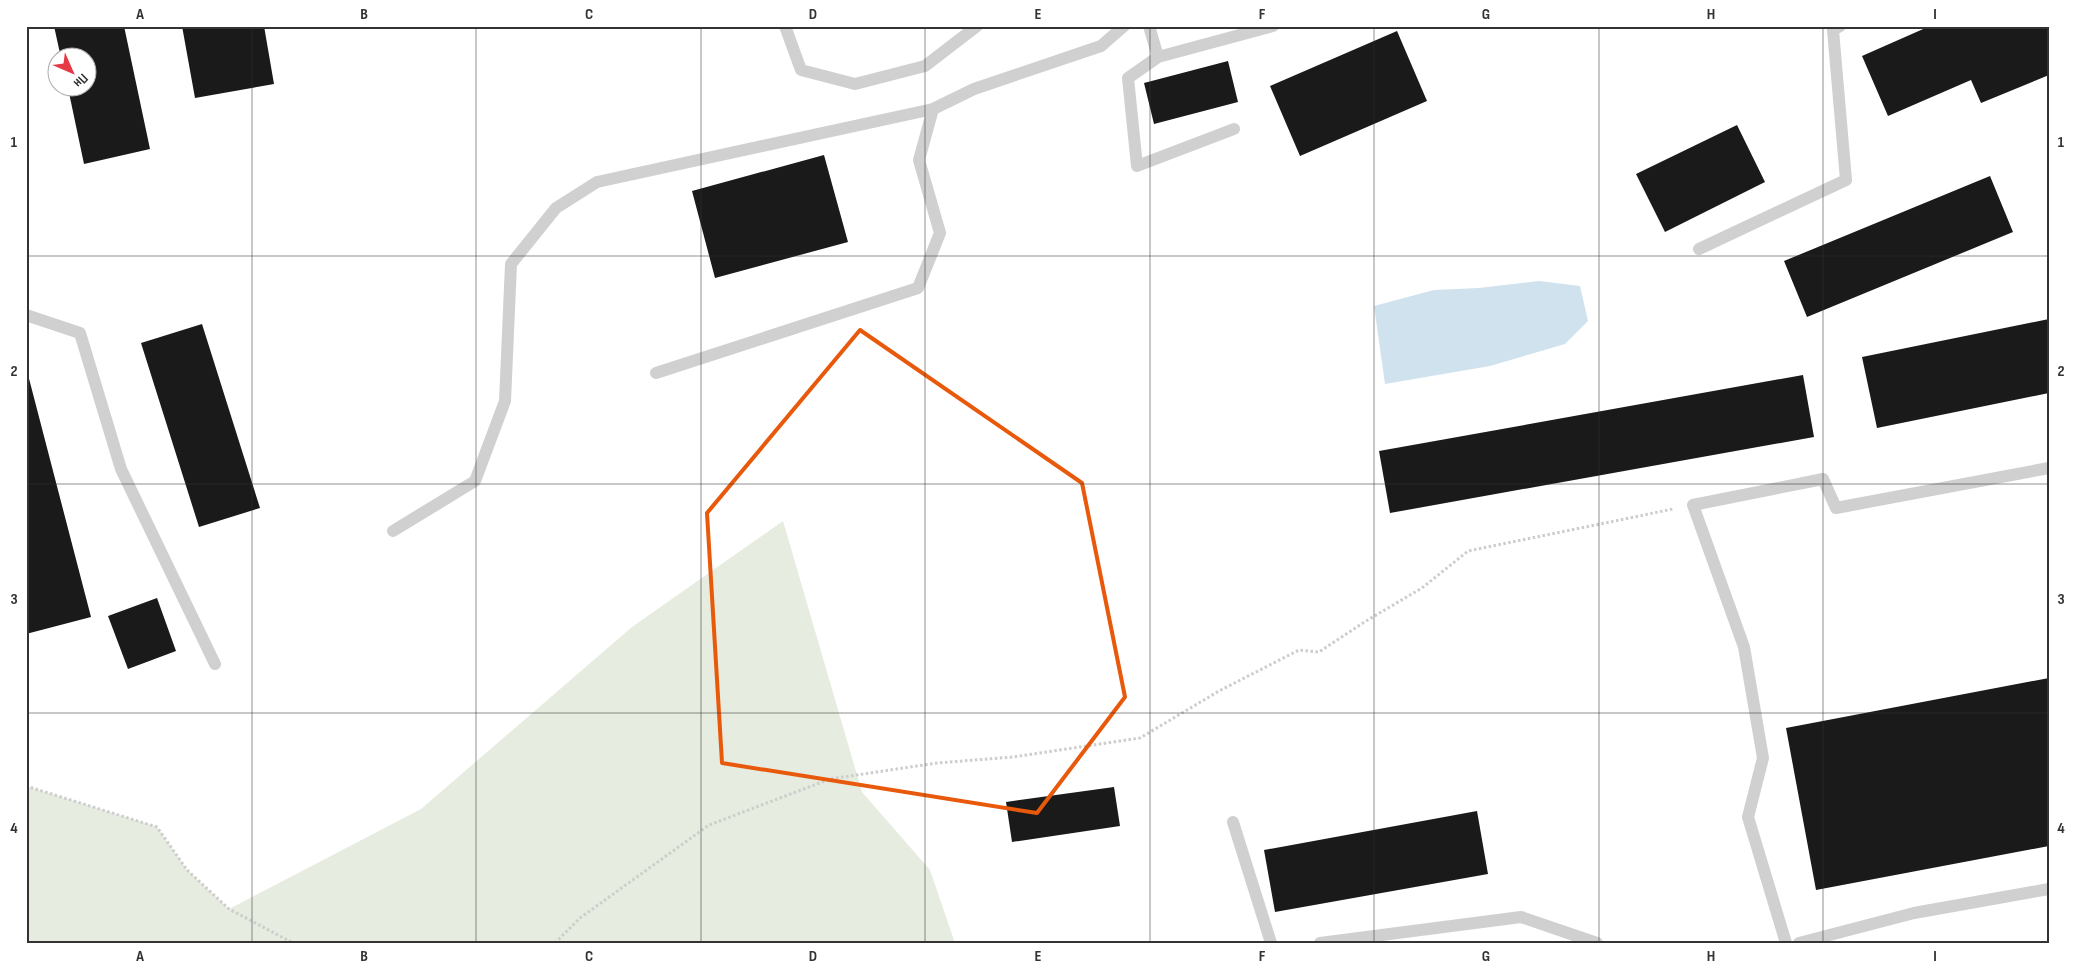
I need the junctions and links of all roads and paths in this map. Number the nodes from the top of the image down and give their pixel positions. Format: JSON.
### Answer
{"nodes":[{"id":1,"x":785,"y":26,"type":"edge"},
{"id":2,"x":978,"y":26,"type":"edge"},
{"id":3,"x":1124,"y":26,"type":"edge"},
{"id":4,"x":1149,"y":26,"type":"edge"},
{"id":5,"x":1273,"y":26,"type":"edge"},
{"id":6,"x":1840,"y":26,"type":"edge"},
{"id":7,"x":1158,"y":57,"type":"junction"},
{"id":8,"x":933,"y":109,"type":"junction"},
{"id":9,"x":1234,"y":129,"type":"dead end"},
{"id":10,"x":1700,"y":249,"type":"dead end"},
{"id":11,"x":26,"y":315,"type":"edge"},
{"id":12,"x":656,"y":373,"type":"dead end"},
{"id":13,"x":2049,"y":468,"type":"edge"},
{"id":14,"x":1693,"y":505,"type":"junction"},
{"id":15,"x":393,"y":531,"type":"dead end"},
{"id":16,"x":215,"y":664,"type":"dead end"},
{"id":17,"x":26,"y":786,"type":"edge"},
{"id":18,"x":1233,"y":822,"type":"dead end"},
{"id":19,"x":2049,"y":889,"type":"edge"},
{"id":20,"x":293,"y":943,"type":"edge"},
{"id":21,"x":555,"y":943,"type":"edge"},
{"id":22,"x":1271,"y":943,"type":"edge"},
{"id":23,"x":1320,"y":943,"type":"edge"},
{"id":24,"x":1597,"y":943,"type":"edge"},
{"id":25,"x":1786,"y":943,"type":"edge"},
{"id":26,"x":1799,"y":943,"type":"edge"}],
"edges":[{"from":1,"to":2,"type":"lane"},
{"from":3,"to":8,"type":"lane"},
{"from":4,"to":7,"type":"lane"},
{"from":5,"to":7,"type":"lane"},
{"from":6,"to":10,"type":"lane"},
{"from":7,"to":9,"type":"lane"},
{"from":8,"to":12,"type":"lane"},
{"from":8,"to":15,"type":"lane"},
{"from":11,"to":16,"type":"lane"},
{"from":13,"to":14,"type":"lane"},
{"from":14,"to":21,"type":"path"},
{"from":14,"to":25,"type":"lane"},
{"from":17,"to":20,"type":"path"},
{"from":18,"to":22,"type":"lane"},
{"from":19,"to":26,"type":"lane"},
{"from":23,"to":24,"type":"lane"}]}
